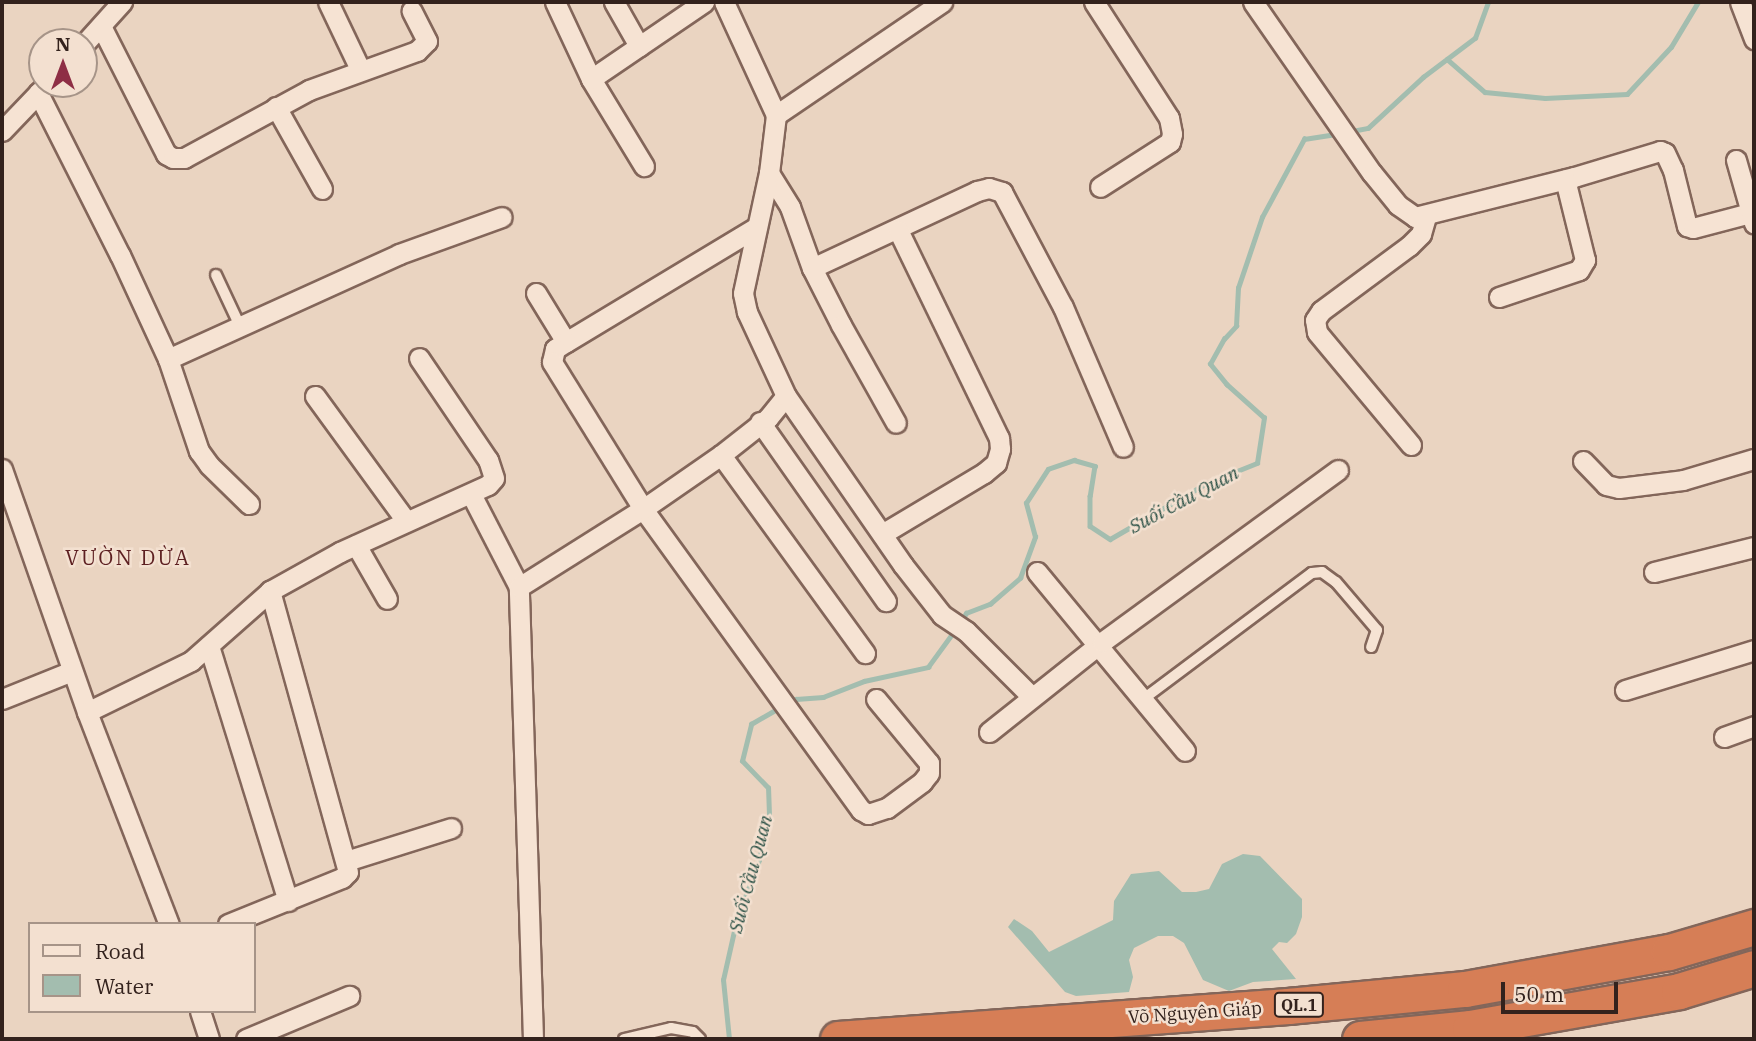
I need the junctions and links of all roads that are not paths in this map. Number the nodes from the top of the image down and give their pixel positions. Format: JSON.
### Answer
{"nodes":[{"id":1,"x":328,"y":2,"type":"edge"},
{"id":2,"x":555,"y":2,"type":"edge"},
{"id":3,"x":614,"y":2,"type":"edge"},
{"id":4,"x":704,"y":2,"type":"edge"},
{"id":5,"x":724,"y":2,"type":"edge"},
{"id":6,"x":942,"y":2,"type":"edge"},
{"id":7,"x":1094,"y":2,"type":"edge"},
{"id":8,"x":1253,"y":2,"type":"edge"},
{"id":9,"x":1740,"y":2,"type":"edge"},
{"id":10,"x":412,"y":10,"type":"dead end"},
{"id":11,"x":109,"y":11,"type":"edge"},
{"id":12,"x":96,"y":28,"type":"edge"},
{"id":13,"x":1754,"y":39,"type":"edge"},
{"id":14,"x":639,"y":46,"type":"junction"},
{"id":15,"x":360,"y":69,"type":"junction"},
{"id":16,"x":591,"y":79,"type":"junction"},
{"id":17,"x":33,"y":98,"type":"edge"},
{"id":18,"x":47,"y":98,"type":"edge"},
{"id":19,"x":276,"y":107,"type":"junction"},
{"id":20,"x":776,"y":115,"type":"junction"},
{"id":21,"x":2,"y":131,"type":"edge"},
{"id":22,"x":1736,"y":160,"type":"dead end"},
{"id":23,"x":644,"y":166,"type":"dead end"},
{"id":24,"x":769,"y":173,"type":"junction"},
{"id":25,"x":1565,"y":179,"type":"junction"},
{"id":26,"x":1100,"y":187,"type":"dead end"},
{"id":27,"x":322,"y":189,"type":"dead end"},
{"id":28,"x":1751,"y":206,"type":"edge"},
{"id":29,"x":1426,"y":216,"type":"junction"},
{"id":30,"x":502,"y":217,"type":"dead end"},
{"id":31,"x":757,"y":227,"type":"junction"},
{"id":32,"x":898,"y":229,"type":"junction"},
{"id":33,"x":812,"y":268,"type":"junction"},
{"id":34,"x":216,"y":275,"type":"dead end"},
{"id":35,"x":536,"y":293,"type":"dead end"},
{"id":36,"x":1499,"y":296,"type":"dead end"},
{"id":37,"x":239,"y":324,"type":"junction"},
{"id":38,"x":566,"y":342,"type":"junction"},
{"id":39,"x":419,"y":358,"type":"dead end"},
{"id":40,"x":168,"y":359,"type":"junction"},
{"id":41,"x":786,"y":396,"type":"junction"},
{"id":42,"x":315,"y":397,"type":"dead end"},
{"id":43,"x":760,"y":422,"type":"junction"},
{"id":44,"x":896,"y":423,"type":"dead end"},
{"id":45,"x":1410,"y":445,"type":"dead end"},
{"id":46,"x":1123,"y":447,"type":"dead end"},
{"id":47,"x":721,"y":455,"type":"junction"},
{"id":48,"x":1754,"y":459,"type":"edge"},
{"id":49,"x":1583,"y":461,"type":"dead end"},
{"id":50,"x":2,"y":469,"type":"edge"},
{"id":51,"x":1338,"y":470,"type":"dead end"},
{"id":52,"x":471,"y":494,"type":"junction"},
{"id":53,"x":249,"y":504,"type":"dead end"},
{"id":54,"x":643,"y":509,"type":"junction"},
{"id":55,"x":406,"y":521,"type":"junction"},
{"id":56,"x":882,"y":534,"type":"junction"},
{"id":57,"x":356,"y":545,"type":"junction"},
{"id":58,"x":1754,"y":547,"type":"edge"},
{"id":59,"x":1037,"y":572,"type":"dead end"},
{"id":60,"x":1654,"y":572,"type":"dead end"},
{"id":61,"x":519,"y":587,"type":"junction"},
{"id":62,"x":270,"y":591,"type":"junction"},
{"id":63,"x":387,"y":599,"type":"dead end"},
{"id":64,"x":886,"y":601,"type":"dead end"},
{"id":65,"x":209,"y":646,"type":"junction"},
{"id":66,"x":1096,"y":647,"type":"junction"},
{"id":67,"x":1371,"y":647,"type":"dead end"},
{"id":68,"x":1754,"y":650,"type":"edge"},
{"id":69,"x":865,"y":653,"type":"dead end"},
{"id":70,"x":72,"y":671,"type":"junction"},
{"id":71,"x":1625,"y":690,"type":"dead end"},
{"id":72,"x":1031,"y":696,"type":"junction"},
{"id":73,"x":2,"y":699,"type":"edge"},
{"id":74,"x":876,"y":699,"type":"dead end"},
{"id":75,"x":1142,"y":700,"type":"junction"},
{"id":76,"x":87,"y":712,"type":"junction"},
{"id":77,"x":1754,"y":726,"type":"edge"},
{"id":78,"x":989,"y":732,"type":"dead end"},
{"id":79,"x":1724,"y":737,"type":"dead end"},
{"id":80,"x":1185,"y":751,"type":"dead end"},
{"id":81,"x":451,"y":828,"type":"dead end"},
{"id":82,"x":346,"y":860,"type":"junction"},
{"id":83,"x":288,"y":901,"type":"junction"},
{"id":84,"x":168,"y":922,"type":"edge"},
{"id":85,"x":233,"y":922,"type":"edge"},
{"id":86,"x":1754,"y":927,"type":"edge"},
{"id":87,"x":1754,"y":968,"type":"edge"},
{"id":88,"x":349,"y":996,"type":"dead end"},
{"id":89,"x":201,"y":1013,"type":"edge"},
{"id":90,"x":209,"y":1039,"type":"edge"},
{"id":91,"x":246,"y":1039,"type":"edge"},
{"id":92,"x":533,"y":1039,"type":"edge"},
{"id":93,"x":624,"y":1039,"type":"edge"},
{"id":94,"x":701,"y":1039,"type":"edge"},
{"id":95,"x":838,"y":1039,"type":"edge"},
{"id":96,"x":1362,"y":1039,"type":"edge"}],
"edges":[{"from":1,"to":15,"type":"street"},
{"from":2,"to":16,"type":"street"},
{"from":3,"to":14,"type":"street"},
{"from":4,"to":14,"type":"street"},
{"from":5,"to":20,"type":"street"},
{"from":6,"to":20,"type":"street"},
{"from":7,"to":26,"type":"street"},
{"from":8,"to":29,"type":"street"},
{"from":9,"to":13,"type":"street"},
{"from":10,"to":15,"type":"street"},
{"from":11,"to":12,"type":"street"},
{"from":11,"to":19,"type":"street"},
{"from":14,"to":16,"type":"street"},
{"from":15,"to":19,"type":"street"},
{"from":16,"to":23,"type":"street"},
{"from":17,"to":21,"type":"street"},
{"from":18,"to":40,"type":"street"},
{"from":19,"to":27,"type":"street"},
{"from":20,"to":24,"type":"street"},
{"from":22,"to":28,"type":"street"},
{"from":24,"to":31,"type":"street"},
{"from":24,"to":33,"type":"street"},
{"from":25,"to":28,"type":"street"},
{"from":25,"to":29,"type":"street"},
{"from":25,"to":36,"type":"street"},
{"from":29,"to":45,"type":"street"},
{"from":30,"to":37,"type":"street"},
{"from":31,"to":38,"type":"street"},
{"from":31,"to":41,"type":"street"},
{"from":32,"to":33,"type":"street"},
{"from":32,"to":46,"type":"street"},
{"from":32,"to":56,"type":"street"},
{"from":33,"to":44,"type":"street"},
{"from":34,"to":37,"type":"lane"},
{"from":35,"to":38,"type":"street"},
{"from":37,"to":40,"type":"street"},
{"from":38,"to":54,"type":"street"},
{"from":39,"to":52,"type":"street"},
{"from":40,"to":53,"type":"street"},
{"from":41,"to":43,"type":"street"},
{"from":41,"to":56,"type":"street"},
{"from":42,"to":55,"type":"street"},
{"from":43,"to":47,"type":"street"},
{"from":43,"to":64,"type":"street"},
{"from":47,"to":54,"type":"street"},
{"from":47,"to":69,"type":"street"},
{"from":48,"to":49,"type":"street"},
{"from":50,"to":70,"type":"street"},
{"from":51,"to":66,"type":"street"},
{"from":52,"to":55,"type":"street"},
{"from":52,"to":61,"type":"street"},
{"from":54,"to":61,"type":"street"},
{"from":54,"to":74,"type":"street"},
{"from":55,"to":57,"type":"street"},
{"from":56,"to":72,"type":"street"},
{"from":57,"to":62,"type":"street"},
{"from":57,"to":63,"type":"street"},
{"from":58,"to":60,"type":"street"},
{"from":59,"to":66,"type":"street"},
{"from":61,"to":92,"type":"street"},
{"from":62,"to":65,"type":"street"},
{"from":62,"to":82,"type":"street"},
{"from":65,"to":76,"type":"street"},
{"from":65,"to":83,"type":"street"},
{"from":66,"to":72,"type":"street"},
{"from":66,"to":75,"type":"street"},
{"from":67,"to":75,"type":"lane"},
{"from":68,"to":71,"type":"street"},
{"from":70,"to":73,"type":"street"},
{"from":70,"to":76,"type":"street"},
{"from":72,"to":78,"type":"street"},
{"from":75,"to":80,"type":"street"},
{"from":76,"to":84,"type":"street"},
{"from":77,"to":79,"type":"street"},
{"from":81,"to":82,"type":"street"},
{"from":82,"to":83,"type":"street"},
{"from":83,"to":85,"type":"street"},
{"from":86,"to":95,"type":"highway","name":"Võ Nguyên Giáp","number":"QL.1"},
{"from":87,"to":96,"type":"highway"},
{"from":88,"to":91,"type":"street"},
{"from":89,"to":90,"type":"street"},
{"from":93,"to":94,"type":"lane"}]}
